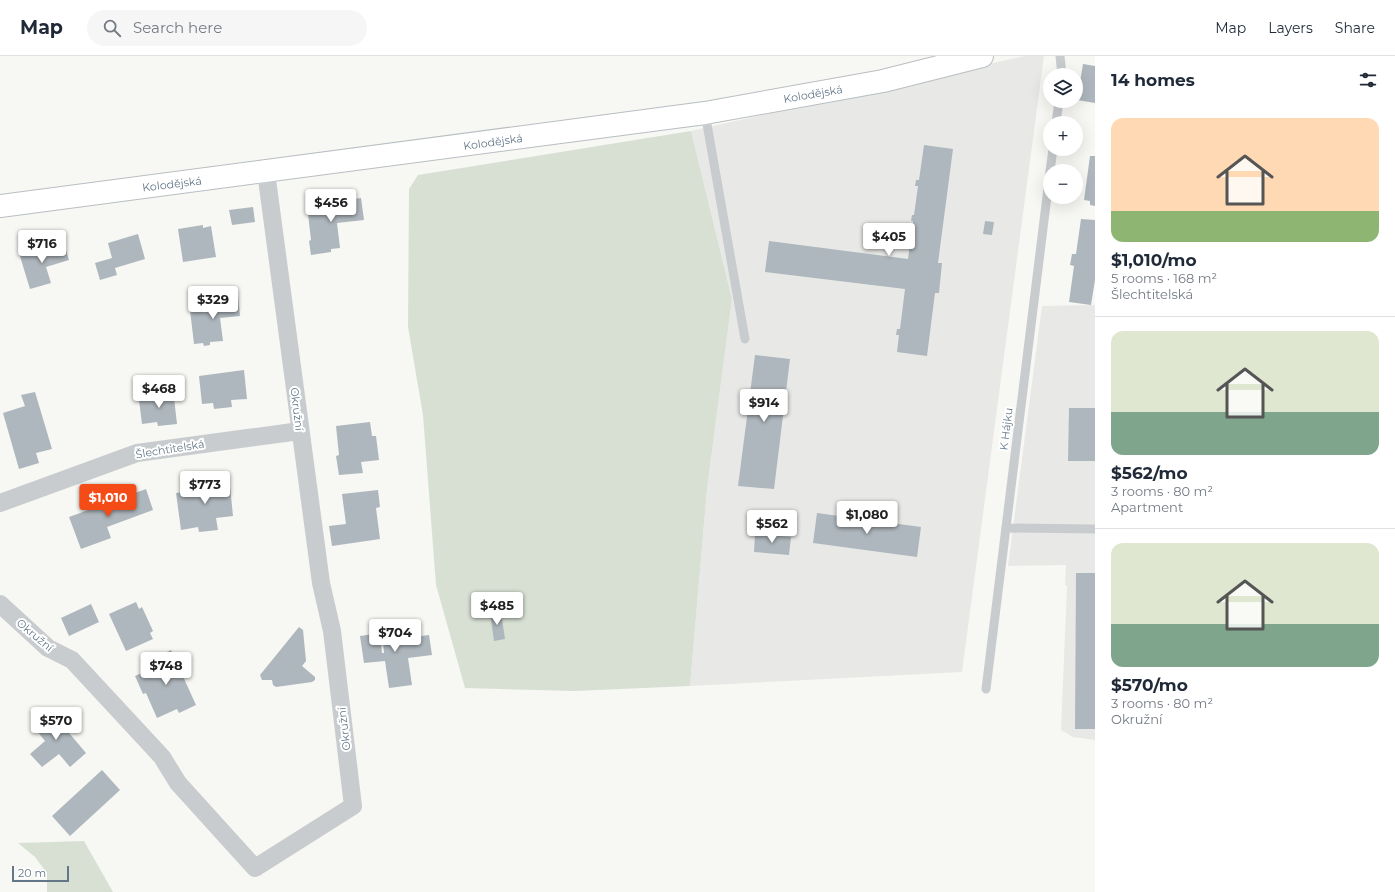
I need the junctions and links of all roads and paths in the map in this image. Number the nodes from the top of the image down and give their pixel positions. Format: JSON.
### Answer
{"nodes":[{"id":1,"x":982,"y":56,"type":"edge"},
{"id":2,"x":1060,"y":56,"type":"edge"},
{"id":3,"x":1061,"y":68,"type":"edge"},
{"id":4,"x":705,"y":113,"type":"junction"},
{"id":5,"x":266,"y":172,"type":"junction"},
{"id":6,"x":1046,"y":204,"type":"edge"},
{"id":7,"x":0,"y":206,"type":"edge"},
{"id":8,"x":745,"y":339,"type":"dead end"},
{"id":9,"x":300,"y":431,"type":"junction"},
{"id":10,"x":0,"y":503,"type":"edge"},
{"id":11,"x":1006,"y":528,"type":"junction"},
{"id":12,"x":1095,"y":529,"type":"edge"},
{"id":13,"x":0,"y":604,"type":"edge"},
{"id":14,"x":986,"y":689,"type":"dead end"}],
"edges":[{"from":1,"to":4,"type":"street","name":"Kolodějská"},
{"from":2,"to":3,"type":"lane"},
{"from":4,"to":5,"type":"street","name":"Kolodějská"},
{"from":4,"to":8,"type":"lane"},
{"from":5,"to":7,"type":"street","name":"Kolodějská"},
{"from":5,"to":9,"type":"street","name":"Okružní"},
{"from":6,"to":11,"type":"lane","name":"K Hájku"},
{"from":9,"to":10,"type":"street","name":"Šlechtitelská"},
{"from":9,"to":13,"type":"street","name":"Okružní"},
{"from":11,"to":12,"type":"lane"},
{"from":11,"to":14,"type":"lane","name":"K Hájku"}]}
